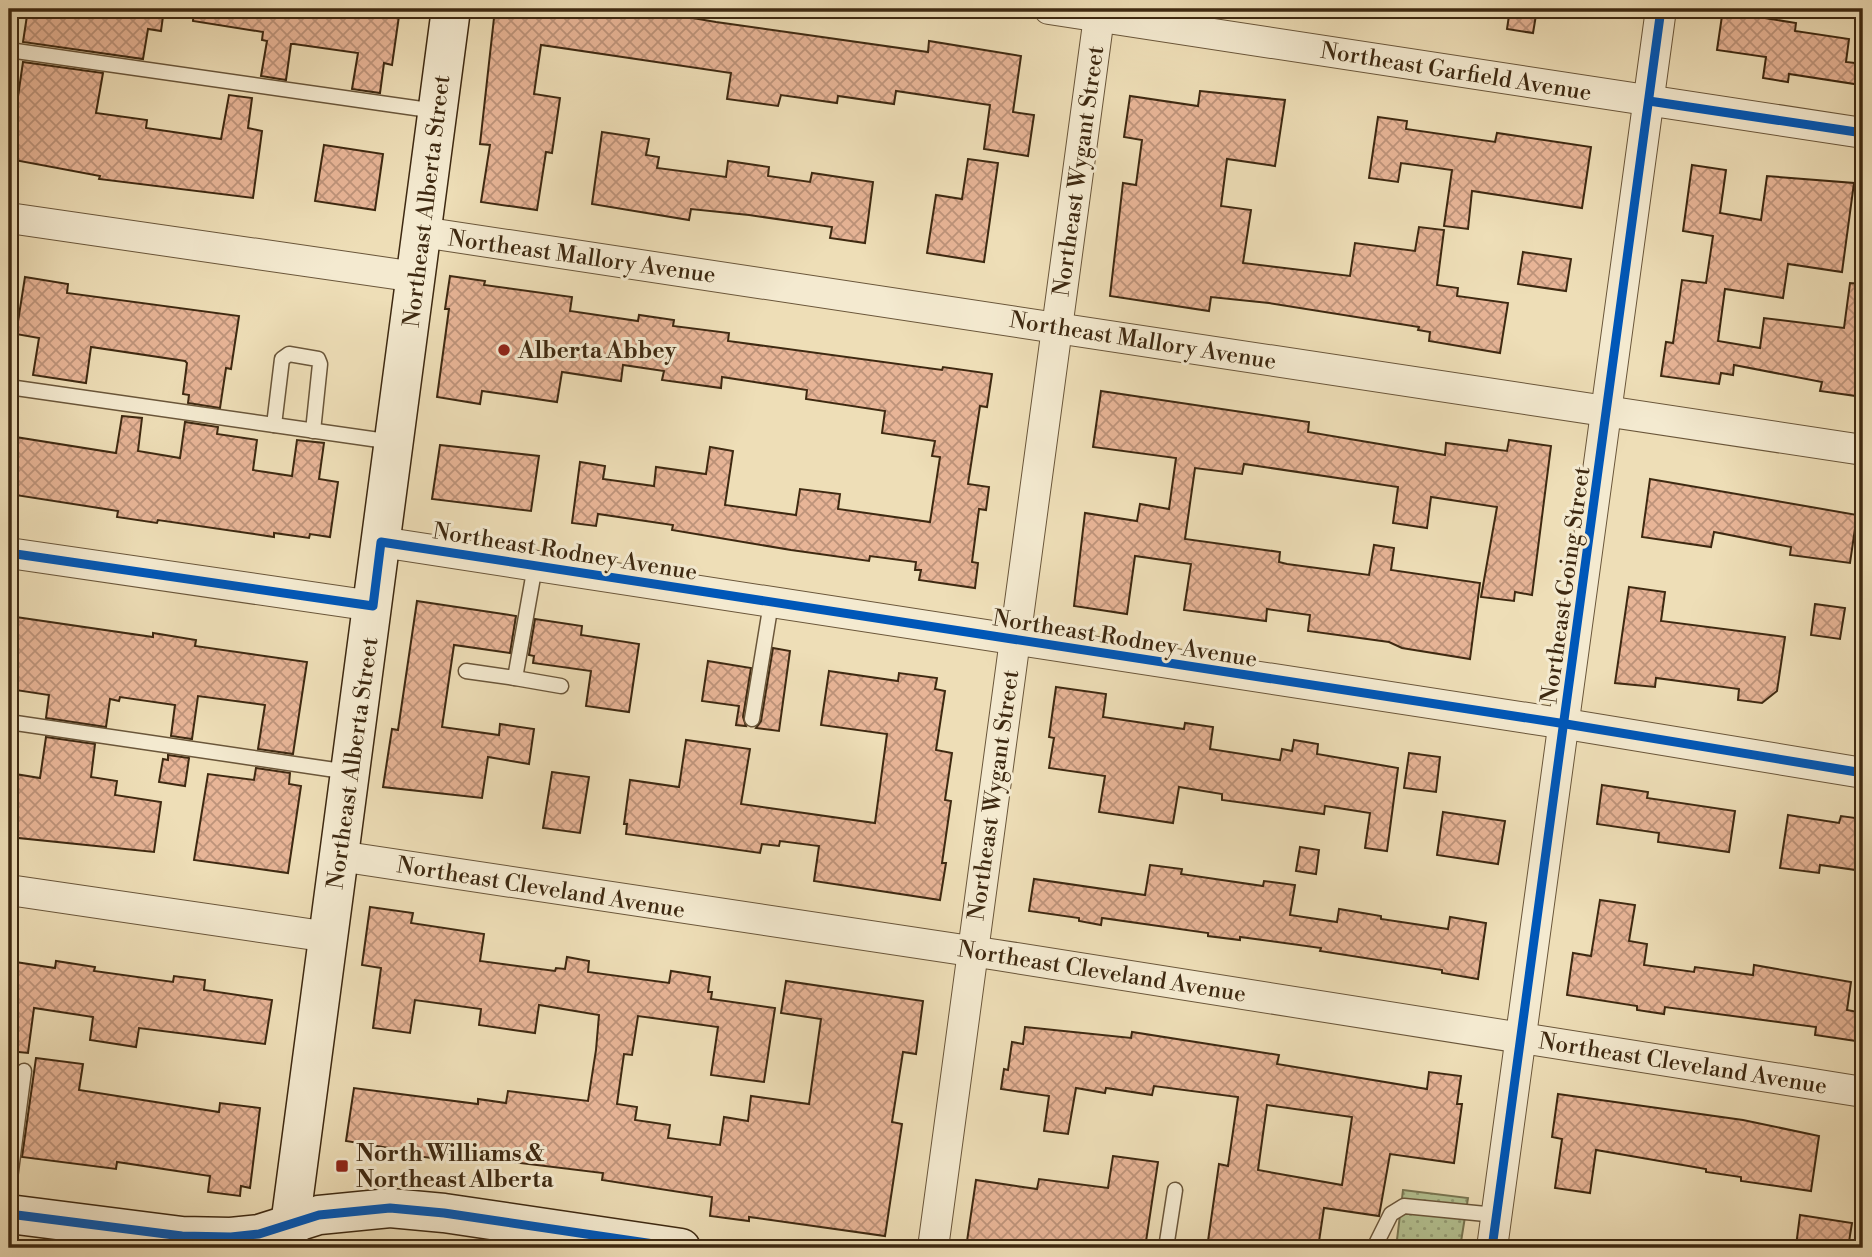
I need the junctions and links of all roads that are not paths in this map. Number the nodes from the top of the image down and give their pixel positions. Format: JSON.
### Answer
{"nodes":[{"id":1,"x":451,"y":9,"type":"edge"},
{"id":2,"x":1049,"y":9,"type":"edge"},
{"id":3,"x":1661,"y":9,"type":"edge"},
{"id":4,"x":1099,"y":12,"type":"edge"},
{"id":5,"x":9,"y":50,"type":"edge"},
{"id":6,"x":1649,"y":101,"type":"junction"},
{"id":7,"x":438,"y":111,"type":"junction"},
{"id":8,"x":1863,"y":134,"type":"edge"},
{"id":9,"x":9,"y":218,"type":"edge"},
{"id":10,"x":422,"y":232,"type":"junction"},
{"id":11,"x":416,"y":278,"type":"junction"},
{"id":12,"x":1056,"y":327,"type":"junction"},
{"id":13,"x":9,"y":387,"type":"edge"},
{"id":14,"x":1608,"y":411,"type":"junction"},
{"id":15,"x":274,"y":425,"type":"junction"},
{"id":16,"x":313,"y":431,"type":"junction"},
{"id":17,"x":394,"y":443,"type":"junction"},
{"id":18,"x":1863,"y":450,"type":"edge"},
{"id":19,"x":381,"y":542,"type":"junction"},
{"id":20,"x":9,"y":553,"type":"edge"},
{"id":21,"x":536,"y":566,"type":"junction"},
{"id":22,"x":771,"y":603,"type":"junction"},
{"id":23,"x":373,"y":606,"type":"junction"},
{"id":24,"x":1013,"y":641,"type":"junction"},
{"id":25,"x":466,"y":671,"type":"dead end"},
{"id":26,"x":515,"y":678,"type":"junction"},
{"id":27,"x":561,"y":686,"type":"dead end"},
{"id":28,"x":752,"y":719,"type":"dead end"},
{"id":29,"x":9,"y":722,"type":"edge"},
{"id":30,"x":1566,"y":724,"type":"junction"},
{"id":31,"x":351,"y":772,"type":"junction"},
{"id":32,"x":1863,"y":774,"type":"edge"},
{"id":33,"x":339,"y":856,"type":"junction"},
{"id":34,"x":9,"y":890,"type":"edge"},
{"id":35,"x":329,"y":937,"type":"junction"},
{"id":36,"x":972,"y":951,"type":"junction"},
{"id":37,"x":1522,"y":1036,"type":"junction"},
{"id":38,"x":24,"y":1070,"type":"dead end"},
{"id":39,"x":1863,"y":1093,"type":"edge"},
{"id":40,"x":9,"y":1186,"type":"edge"},
{"id":41,"x":1175,"y":1190,"type":"dead end"},
{"id":42,"x":9,"y":1214,"type":"edge"},
{"id":43,"x":1496,"y":1215,"type":"junction"},
{"id":44,"x":288,"y":1237,"type":"edge"},
{"id":45,"x":681,"y":1248,"type":"edge"},
{"id":46,"x":933,"y":1248,"type":"edge"},
{"id":47,"x":1166,"y":1248,"type":"edge"},
{"id":48,"x":1374,"y":1248,"type":"edge"},
{"id":49,"x":1492,"y":1248,"type":"edge"}],
"edges":[{"from":1,"to":7,"type":"street","name":"Northeast Alberta Street"},
{"from":2,"to":4,"type":"street","name":"Northeast Garfield Avenue"},
{"from":3,"to":6,"type":"street","name":"Northeast Going Street"},
{"from":4,"to":6,"type":"street","name":"Northeast Garfield Avenue"},
{"from":4,"to":12,"type":"street","name":"Northeast Wygant Street"},
{"from":5,"to":7,"type":"lane"},
{"from":6,"to":8,"type":"street","name":"Northeast Garfield Avenue"},
{"from":6,"to":14,"type":"street","name":"Northeast Going Street"},
{"from":7,"to":10,"type":"street","name":"Northeast Alberta Street"},
{"from":9,"to":11,"type":"street"},
{"from":10,"to":11,"type":"street","name":"Northeast Alberta Street"},
{"from":10,"to":12,"type":"street","name":"Northeast Mallory Avenue"},
{"from":11,"to":17,"type":"street","name":"Northeast Alberta Street"},
{"from":12,"to":14,"type":"street","name":"Northeast Mallory Avenue"},
{"from":12,"to":24,"type":"street","name":"Northeast Wygant Street"},
{"from":13,"to":15,"type":"lane"},
{"from":14,"to":18,"type":"street","name":"Northeast Mallory Avenue"},
{"from":14,"to":30,"type":"street","name":"Northeast Going Street"},
{"from":15,"to":16,"type":"lane"},
{"from":15,"to":16,"type":"lane"},
{"from":16,"to":17,"type":"lane"},
{"from":17,"to":19,"type":"street","name":"Northeast Alberta Street"},
{"from":19,"to":21,"type":"street","name":"Northeast Rodney Avenue"},
{"from":19,"to":23,"type":"street","name":"Northeast Alberta Street"},
{"from":20,"to":23,"type":"street"},
{"from":21,"to":22,"type":"street","name":"Northeast Rodney Avenue"},
{"from":21,"to":26,"type":"lane"},
{"from":22,"to":24,"type":"street","name":"Northeast Rodney Avenue"},
{"from":22,"to":28,"type":"lane"},
{"from":23,"to":31,"type":"street","name":"Northeast Alberta Street"},
{"from":24,"to":30,"type":"street","name":"Northeast Rodney Avenue"},
{"from":24,"to":36,"type":"street","name":"Northeast Wygant Street"},
{"from":25,"to":26,"type":"lane"},
{"from":26,"to":27,"type":"lane"},
{"from":29,"to":31,"type":"lane"},
{"from":30,"to":32,"type":"street","name":"Northeast Rodney Avenue"},
{"from":30,"to":37,"type":"street","name":"Northeast Going Street"},
{"from":31,"to":33,"type":"street","name":"Northeast Alberta Street"},
{"from":33,"to":35,"type":"street","name":"Northeast Alberta Street"},
{"from":33,"to":36,"type":"street","name":"Northeast Cleveland Avenue"},
{"from":34,"to":35,"type":"street"},
{"from":35,"to":44,"type":"street","name":"Northeast Alberta Street"},
{"from":36,"to":37,"type":"street","name":"Northeast Cleveland Avenue"},
{"from":36,"to":46,"type":"street","name":"Northeast Wygant Street"},
{"from":37,"to":39,"type":"street","name":"Northeast Cleveland Avenue"},
{"from":37,"to":43,"type":"street","name":"Northeast Going Street"},
{"from":38,"to":40,"type":"lane"},
{"from":41,"to":47,"type":"lane"},
{"from":42,"to":44,"type":"street"},
{"from":43,"to":48,"type":"lane"},
{"from":43,"to":49,"type":"street","name":"Northeast Going Street"},
{"from":44,"to":45,"type":"street"}]}
